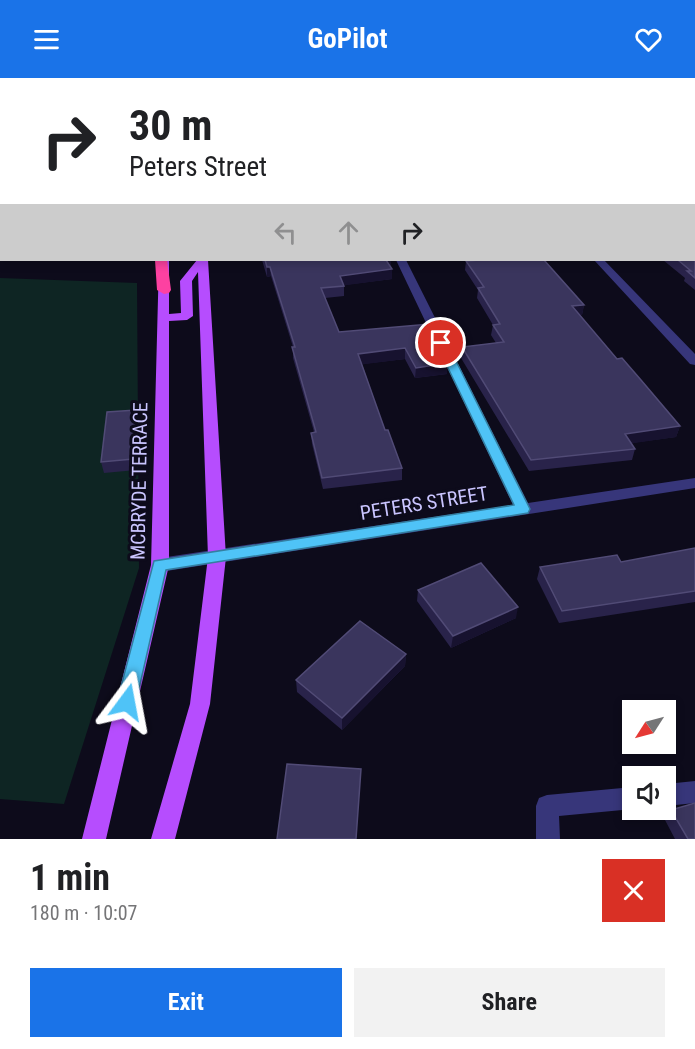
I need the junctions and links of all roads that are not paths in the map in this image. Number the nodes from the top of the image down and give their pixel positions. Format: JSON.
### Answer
{"nodes":[{"id":1,"x":162,"y":261,"type":"edge"},
{"id":2,"x":202,"y":261,"type":"edge"},
{"id":3,"x":203,"y":261,"type":"edge"},
{"id":4,"x":401,"y":261,"type":"edge"},
{"id":5,"x":600,"y":261,"type":"edge"},
{"id":6,"x":163,"y":318,"type":"junction"},
{"id":7,"x":695,"y":361,"type":"edge"},
{"id":8,"x":695,"y":483,"type":"edge"},
{"id":9,"x":523,"y":509,"type":"junction"},
{"id":10,"x":217,"y":557,"type":"junction"},
{"id":11,"x":160,"y":565,"type":"junction"},
{"id":12,"x":695,"y":792,"type":"edge"},
{"id":13,"x":676,"y":794,"type":"edge"},
{"id":14,"x":622,"y":799,"type":"edge"},
{"id":15,"x":94,"y":839,"type":"edge"},
{"id":16,"x":163,"y":839,"type":"edge"},
{"id":17,"x":548,"y":839,"type":"edge"}],
"edges":[{"from":1,"to":6,"type":"main road","name":"MCBRYDE TERRACE"},
{"from":2,"to":6,"type":"main road"},
{"from":3,"to":10,"type":"main road"},
{"from":4,"to":9,"type":"street"},
{"from":5,"to":7,"type":"street"},
{"from":6,"to":11,"type":"main road","name":"MCBRYDE TERRACE"},
{"from":8,"to":9,"type":"street","name":"PETERS STREET"},
{"from":9,"to":10,"type":"street","name":"PETERS STREET"},
{"from":10,"to":11,"type":"street","name":"PETERS STREET"},
{"from":10,"to":16,"type":"main road"},
{"from":11,"to":15,"type":"main road","name":"MCBRYDE TERRACE"},
{"from":12,"to":13,"type":"street"},
{"from":14,"to":17,"type":"street"}]}
